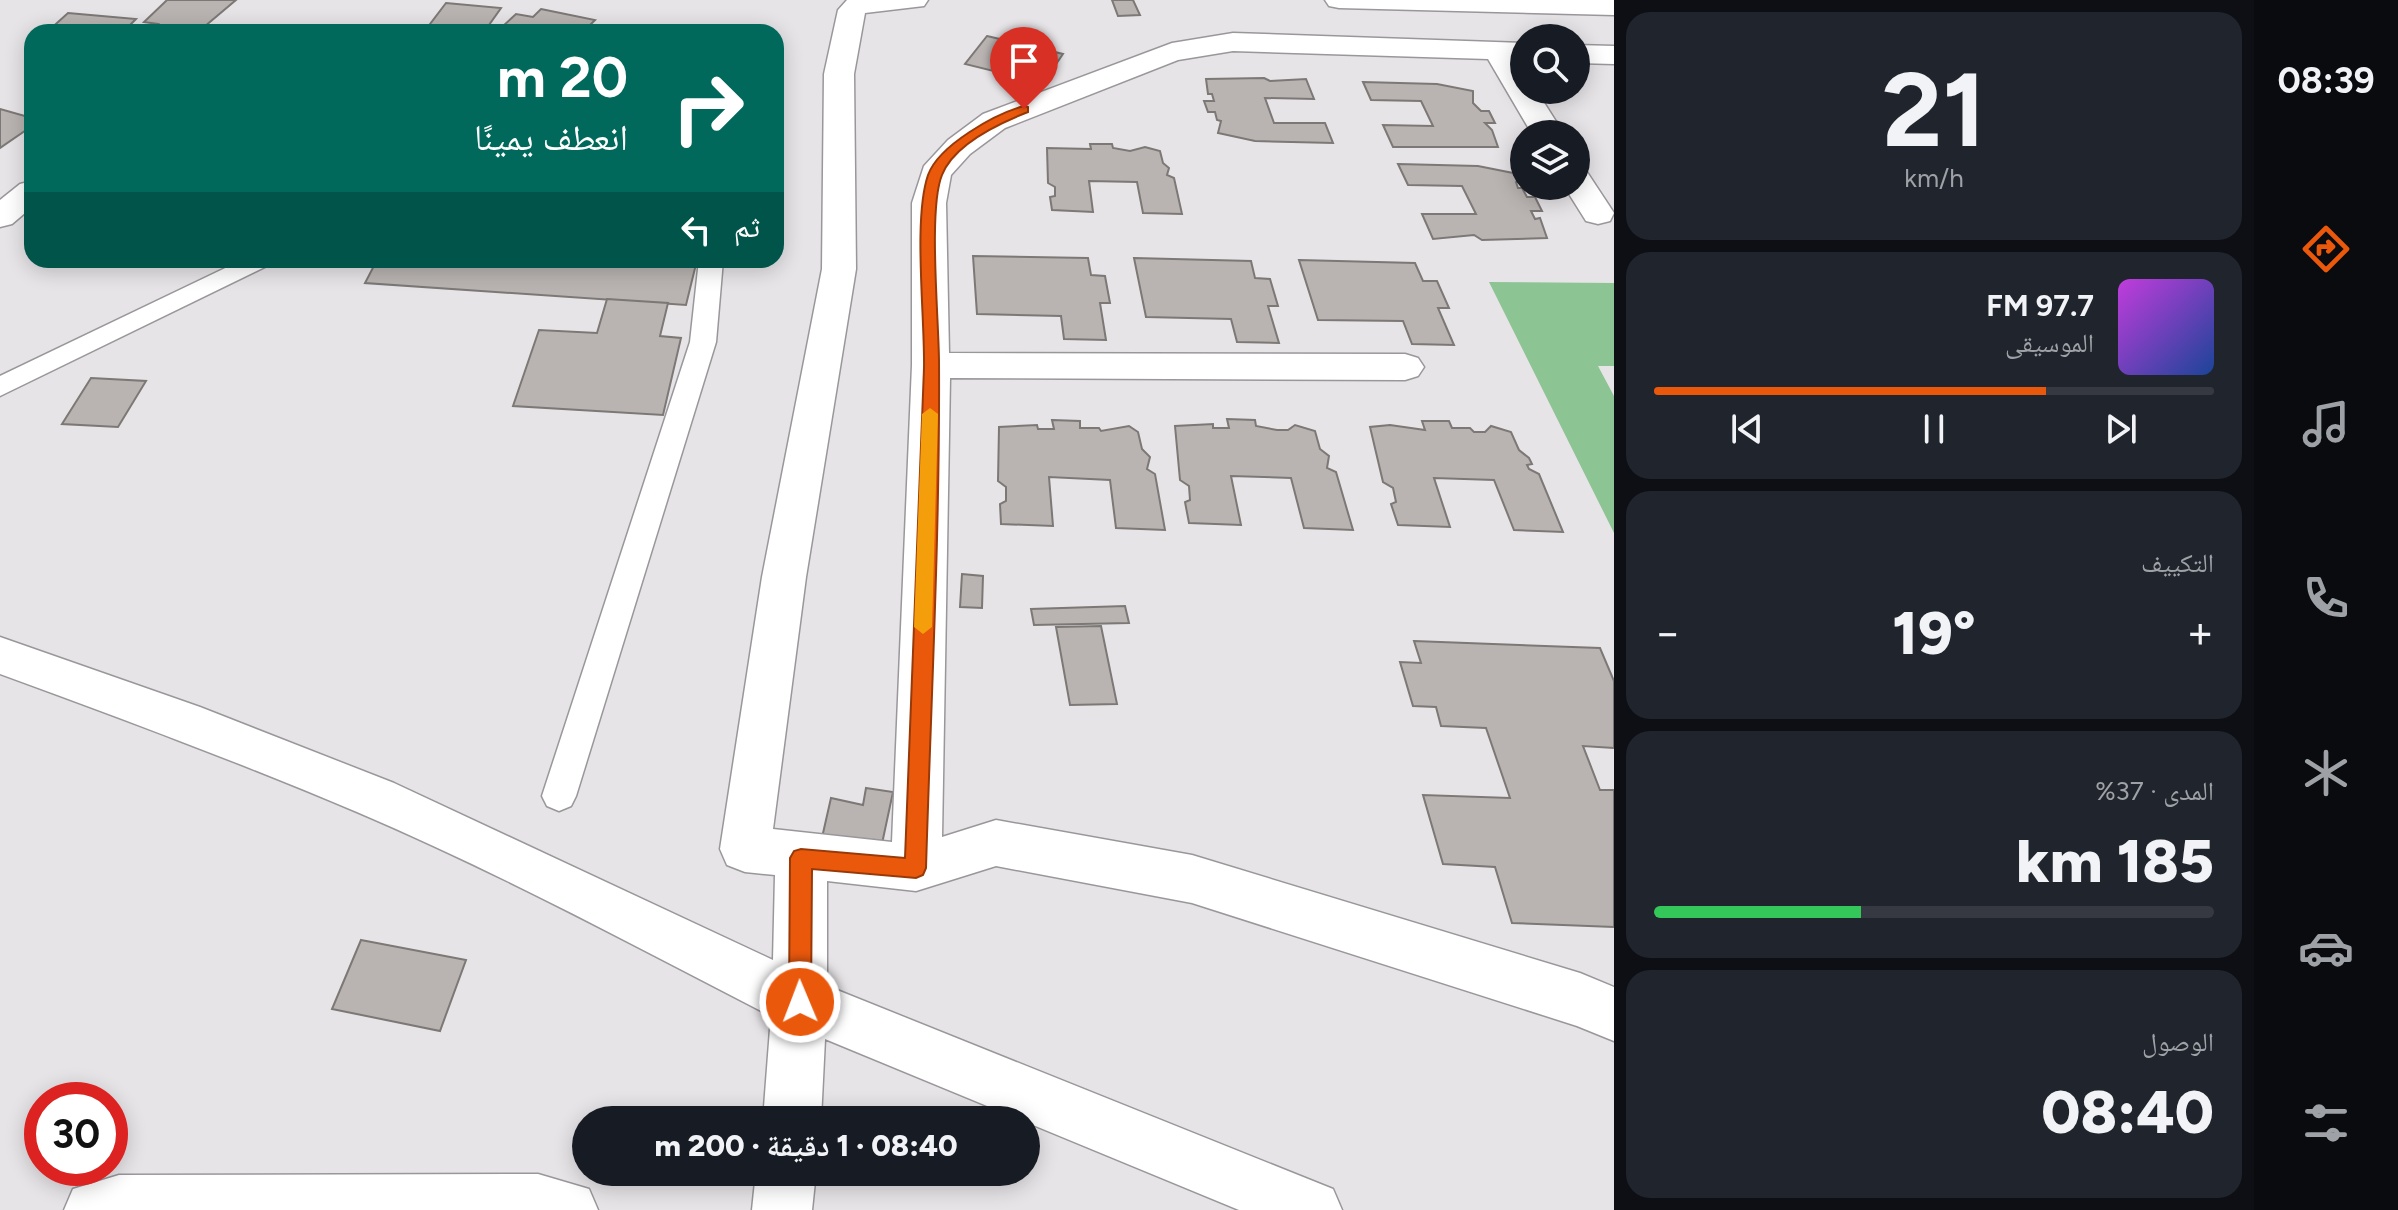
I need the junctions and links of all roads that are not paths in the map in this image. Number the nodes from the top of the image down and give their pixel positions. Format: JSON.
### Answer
{"nodes":[{"id":1,"x":914,"y":0,"type":"edge"},
{"id":2,"x":1339,"y":0,"type":"edge"},
{"id":3,"x":1614,"y":7,"type":"edge"},
{"id":4,"x":1510,"y":52,"type":"edge"},
{"id":5,"x":1590,"y":54,"type":"edge"},
{"id":6,"x":1614,"y":55,"type":"edge"},
{"id":7,"x":24,"y":198,"type":"edge"},
{"id":8,"x":1589,"y":200,"type":"edge"},
{"id":9,"x":1598,"y":214,"type":"dead end"},
{"id":10,"x":0,"y":217,"type":"edge"},
{"id":11,"x":245,"y":268,"type":"edge"},
{"id":12,"x":710,"y":268,"type":"edge"},
{"id":13,"x":931,"y":365,"type":"junction"},
{"id":14,"x":1405,"y":367,"type":"dead end"},
{"id":15,"x":0,"y":387,"type":"edge"},
{"id":16,"x":0,"y":655,"type":"edge"},
{"id":17,"x":559,"y":796,"type":"dead end"},
{"id":18,"x":801,"y":858,"type":"junction"},
{"id":19,"x":916,"y":868,"type":"junction"},
{"id":20,"x":800,"y":1002,"type":"junction"},
{"id":21,"x":1614,"y":1014,"type":"edge"},
{"id":22,"x":793,"y":1106,"type":"edge"},
{"id":23,"x":785,"y":1186,"type":"edge"},
{"id":24,"x":94,"y":1210,"type":"edge"},
{"id":25,"x":568,"y":1210,"type":"edge"},
{"id":26,"x":782,"y":1210,"type":"edge"},
{"id":27,"x":1312,"y":1210,"type":"edge"}],
"edges":[{"from":1,"to":18,"type":"street"},
{"from":2,"to":3,"type":"street"},
{"from":4,"to":13,"type":"street"},
{"from":5,"to":6,"type":"street"},
{"from":7,"to":10,"type":"street"},
{"from":8,"to":9,"type":"street"},
{"from":11,"to":15,"type":"lane"},
{"from":12,"to":17,"type":"lane"},
{"from":13,"to":14,"type":"street"},
{"from":13,"to":19,"type":"street"},
{"from":16,"to":20,"type":"street"},
{"from":18,"to":19,"type":"street"},
{"from":18,"to":20,"type":"street"},
{"from":19,"to":21,"type":"street"},
{"from":20,"to":22,"type":"street"},
{"from":20,"to":27,"type":"street"},
{"from":23,"to":26,"type":"street"},
{"from":24,"to":25,"type":"street"}]}
